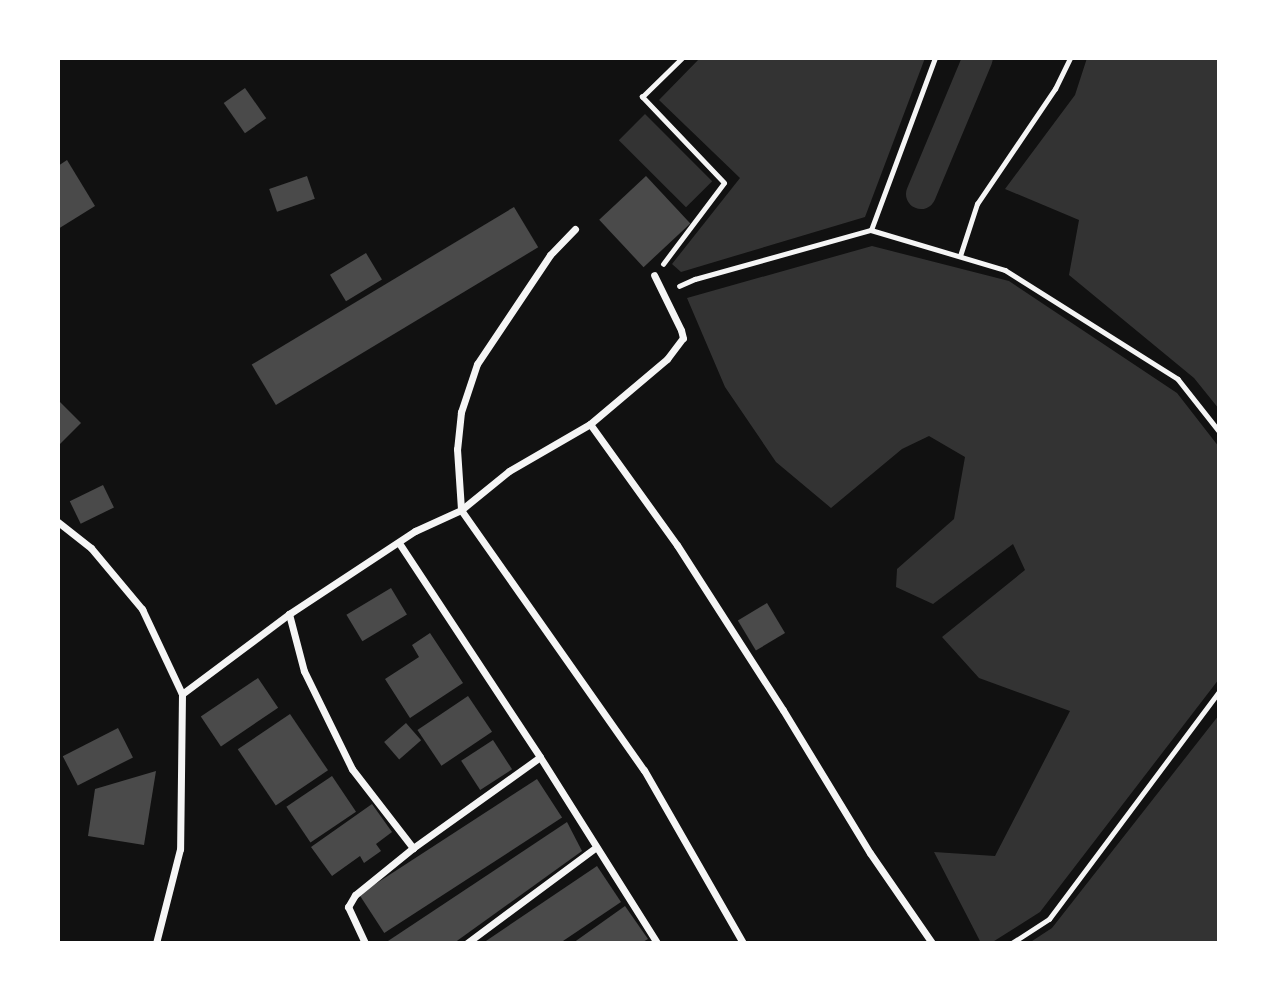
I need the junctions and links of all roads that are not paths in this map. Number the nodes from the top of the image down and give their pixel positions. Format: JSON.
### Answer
{"nodes":[{"id":1,"x":575,"y":229,"type":"dead end"},
{"id":2,"x":654,"y":275,"type":"road end"},
{"id":3,"x":590,"y":424,"type":"junction"},
{"id":4,"x":461,"y":510,"type":"junction"},
{"id":5,"x":58,"y":522,"type":"edge"},
{"id":6,"x":398,"y":543,"type":"junction"},
{"id":7,"x":289,"y":614,"type":"junction"},
{"id":8,"x":182,"y":694,"type":"junction"},
{"id":9,"x":540,"y":757,"type":"junction"},
{"id":10,"x":413,"y":848,"type":"junction"},
{"id":11,"x":596,"y":848,"type":"junction"},
{"id":12,"x":654,"y":942,"type":"edge"},
{"id":13,"x":156,"y":943,"type":"edge"},
{"id":14,"x":365,"y":943,"type":"edge"},
{"id":15,"x":467,"y":943,"type":"edge"},
{"id":16,"x":743,"y":943,"type":"edge"},
{"id":17,"x":932,"y":943,"type":"edge"}],
"edges":[{"from":1,"to":4,"type":"street"},
{"from":2,"to":3,"type":"street"},
{"from":3,"to":4,"type":"street"},
{"from":3,"to":17,"type":"street"},
{"from":4,"to":6,"type":"street"},
{"from":4,"to":16,"type":"street"},
{"from":5,"to":8,"type":"street"},
{"from":6,"to":7,"type":"street"},
{"from":6,"to":9,"type":"street"},
{"from":7,"to":8,"type":"street"},
{"from":7,"to":10,"type":"street"},
{"from":8,"to":13,"type":"street"},
{"from":9,"to":10,"type":"street"},
{"from":9,"to":11,"type":"street"},
{"from":10,"to":14,"type":"street"},
{"from":11,"to":12,"type":"street"},
{"from":11,"to":15,"type":"street"}]}
